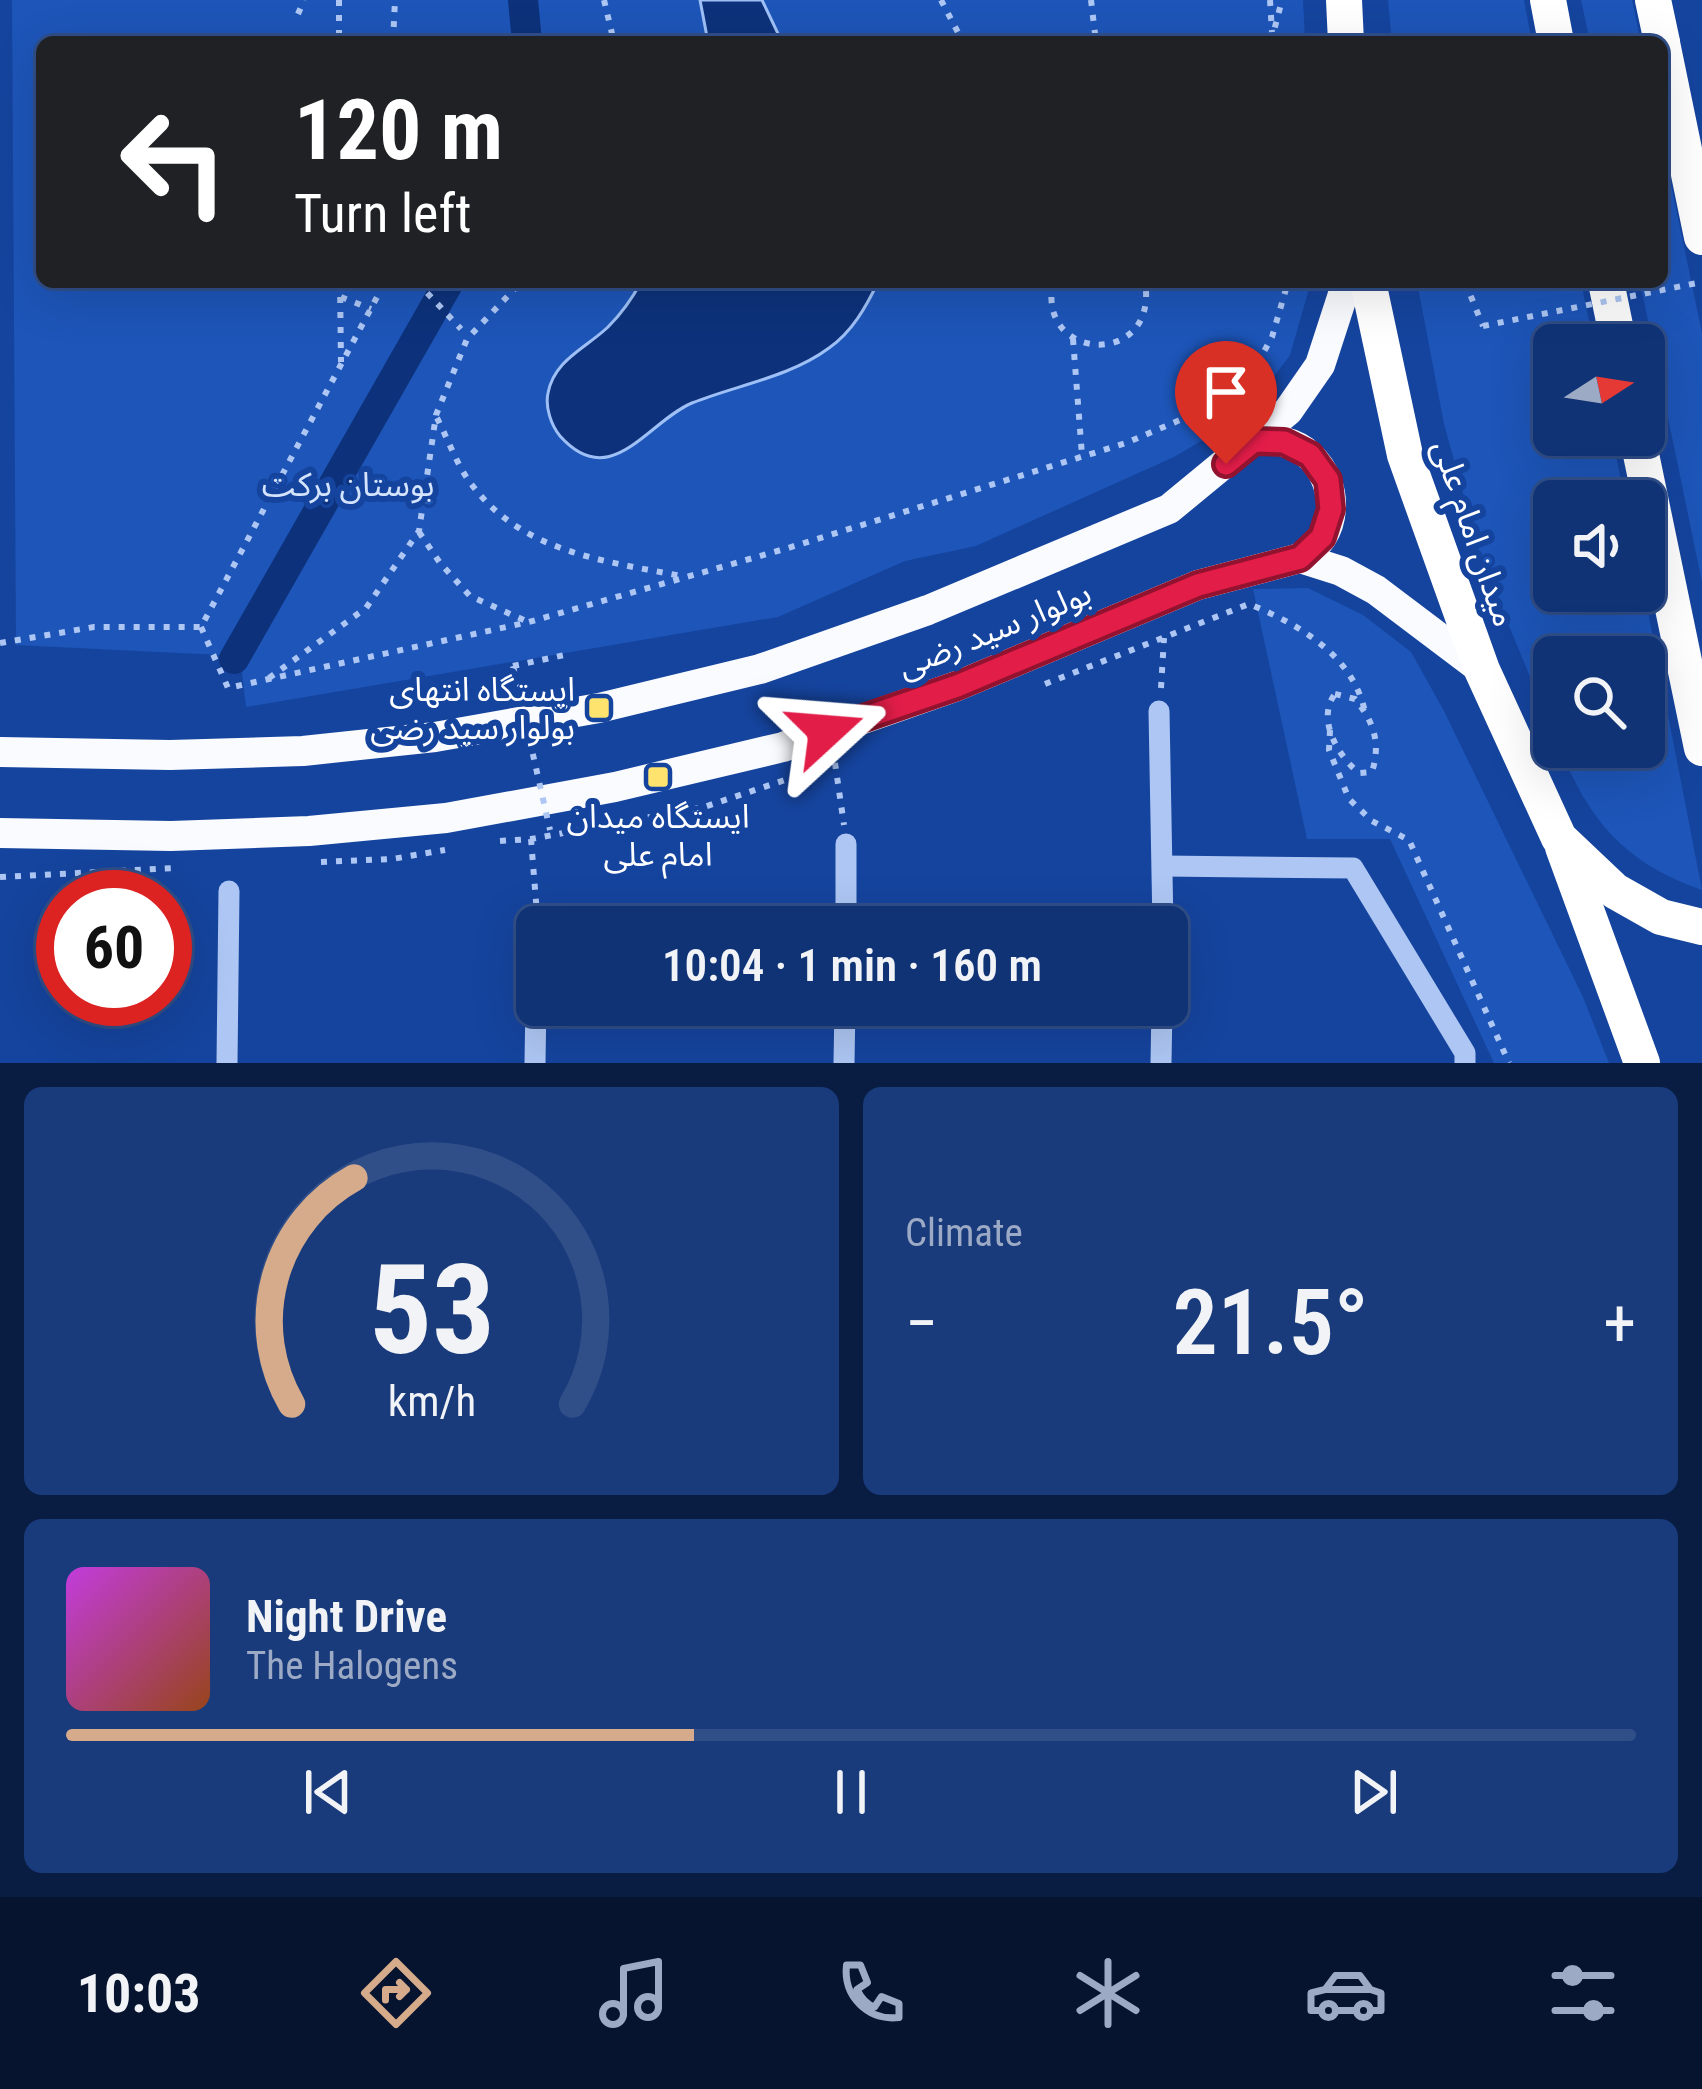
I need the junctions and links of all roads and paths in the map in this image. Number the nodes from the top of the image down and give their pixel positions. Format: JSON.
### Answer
{"nodes":[{"id":1,"x":304,"y":0,"type":"edge"},
{"id":2,"x":339,"y":0,"type":"edge"},
{"id":3,"x":394,"y":0,"type":"edge"},
{"id":4,"x":604,"y":0,"type":"edge"},
{"id":5,"x":941,"y":0,"type":"edge"},
{"id":6,"x":1091,"y":0,"type":"edge"},
{"id":7,"x":1270,"y":0,"type":"edge"},
{"id":8,"x":1282,"y":0,"type":"edge"},
{"id":9,"x":1344,"y":0,"type":"edge"},
{"id":10,"x":1547,"y":0,"type":"edge"},
{"id":11,"x":1653,"y":0,"type":"edge"},
{"id":12,"x":298,"y":14,"type":"dead end"},
{"id":13,"x":339,"y":36,"type":"edge"},
{"id":14,"x":393,"y":36,"type":"edge"},
{"id":15,"x":613,"y":36,"type":"edge"},
{"id":16,"x":960,"y":36,"type":"edge"},
{"id":17,"x":1095,"y":36,"type":"edge"},
{"id":18,"x":1271,"y":36,"type":"edge"},
{"id":19,"x":1272,"y":36,"type":"edge"},
{"id":20,"x":1346,"y":36,"type":"edge"},
{"id":21,"x":1555,"y":36,"type":"edge"},
{"id":22,"x":1661,"y":36,"type":"edge"},
{"id":23,"x":1668,"y":71,"type":"edge"},
{"id":24,"x":1702,"y":237,"type":"edge"},
{"id":25,"x":1702,"y":282,"type":"edge"},
{"id":26,"x":340,"y":288,"type":"edge"},
{"id":27,"x":382,"y":288,"type":"edge"},
{"id":28,"x":423,"y":288,"type":"edge"},
{"id":29,"x":515,"y":288,"type":"edge"},
{"id":30,"x":1053,"y":288,"type":"edge"},
{"id":31,"x":1145,"y":288,"type":"edge"},
{"id":32,"x":1286,"y":288,"type":"edge"},
{"id":33,"x":1345,"y":288,"type":"edge"},
{"id":34,"x":1369,"y":288,"type":"edge"},
{"id":35,"x":1467,"y":288,"type":"edge"},
{"id":36,"x":1607,"y":288,"type":"edge"},
{"id":37,"x":340,"y":296,"type":"junction"},
{"id":38,"x":370,"y":309,"type":"junction"},
{"id":39,"x":1615,"y":324,"type":"edge"},
{"id":40,"x":461,"y":329,"type":"dead end"},
{"id":41,"x":1073,"y":339,"type":"junction"},
{"id":42,"x":341,"y":365,"type":"junction"},
{"id":43,"x":436,"y":415,"type":"junction"},
{"id":44,"x":1254,"y":441,"type":"junction"},
{"id":45,"x":1082,"y":456,"type":"junction"},
{"id":46,"x":1641,"y":456,"type":"edge"},
{"id":47,"x":419,"y":531,"type":"junction"},
{"id":48,"x":1300,"y":558,"type":"junction"},
{"id":49,"x":686,"y":577,"type":"junction"},
{"id":50,"x":529,"y":622,"type":"junction"},
{"id":51,"x":201,"y":627,"type":"junction"},
{"id":52,"x":1164,"y":638,"type":"dead end"},
{"id":53,"x":0,"y":643,"type":"edge"},
{"id":54,"x":569,"y":654,"type":"dead end"},
{"id":55,"x":1482,"y":670,"type":"junction"},
{"id":56,"x":266,"y":680,"type":"junction"},
{"id":57,"x":1159,"y":711,"type":"joint"},
{"id":58,"x":1330,"y":730,"type":"junction"},
{"id":59,"x":1702,"y":748,"type":"edge"},
{"id":60,"x":0,"y":752,"type":"edge"},
{"id":61,"x":835,"y":763,"type":"dead end"},
{"id":62,"x":550,"y":830,"type":"dead end"},
{"id":63,"x":0,"y":833,"type":"edge"},
{"id":64,"x":1559,"y":838,"type":"junction"},
{"id":65,"x":531,"y":839,"type":"dead end"},
{"id":66,"x":846,"y":844,"type":"joint"},
{"id":67,"x":1163,"y":866,"type":"junction"},
{"id":68,"x":229,"y":891,"type":"dead end"},
{"id":69,"x":536,"y":906,"type":"edge"},
{"id":70,"x":846,"y":906,"type":"edge"},
{"id":71,"x":1163,"y":906,"type":"edge"},
{"id":72,"x":1702,"y":928,"type":"edge"},
{"id":73,"x":536,"y":1026,"type":"edge"},
{"id":74,"x":845,"y":1026,"type":"edge"},
{"id":75,"x":1162,"y":1026,"type":"edge"},
{"id":76,"x":1465,"y":1058,"type":"edge"},
{"id":77,"x":227,"y":1063,"type":"edge"},
{"id":78,"x":535,"y":1063,"type":"edge"},
{"id":79,"x":844,"y":1063,"type":"edge"},
{"id":80,"x":1161,"y":1063,"type":"edge"},
{"id":81,"x":1509,"y":1063,"type":"edge"},
{"id":82,"x":1642,"y":1063,"type":"edge"}],
"edges":[{"from":1,"to":12,"type":"path"},
{"from":2,"to":13,"type":"path"},
{"from":3,"to":14,"type":"path"},
{"from":4,"to":15,"type":"path"},
{"from":5,"to":16,"type":"path"},
{"from":6,"to":17,"type":"path"},
{"from":7,"to":18,"type":"path"},
{"from":8,"to":19,"type":"path"},
{"from":9,"to":20,"type":"highway"},
{"from":10,"to":21,"type":"highway"},
{"from":11,"to":22,"type":"highway"},
{"from":23,"to":24,"type":"highway"},
{"from":25,"to":35,"type":"path","bridge":true},
{"from":26,"to":37,"type":"path"},
{"from":27,"to":38,"type":"path"},
{"from":28,"to":40,"type":"path"},
{"from":29,"to":43,"type":"path"},
{"from":30,"to":41,"type":"path"},
{"from":31,"to":41,"type":"path"},
{"from":32,"to":45,"type":"path"},
{"from":33,"to":44,"type":"main road","name":"بولوار سید رضی"},
{"from":34,"to":55,"type":"highway","name":"میدان امام علی"},
{"from":36,"to":39,"type":"highway"},
{"from":37,"to":38,"type":"path"},
{"from":37,"to":42,"type":"path"},
{"from":38,"to":42,"type":"path"},
{"from":41,"to":45,"type":"path"},
{"from":42,"to":51,"type":"path"},
{"from":43,"to":47,"type":"path"},
{"from":43,"to":49,"type":"path"},
{"from":44,"to":48,"type":"main road"},
{"from":44,"to":60,"type":"main road","name":"بولوار سید رضی"},
{"from":45,"to":49,"type":"path"},
{"from":46,"to":59,"type":"highway"},
{"from":47,"to":50,"type":"path"},
{"from":47,"to":56,"type":"path"},
{"from":48,"to":55,"type":"main road"},
{"from":48,"to":63,"type":"main road","name":"بولوار سید رضی"},
{"from":49,"to":50,"type":"path"},
{"from":50,"to":56,"type":"path"},
{"from":51,"to":53,"type":"path"},
{"from":51,"to":56,"type":"path"},
{"from":52,"to":57,"type":"path"},
{"from":54,"to":62,"type":"path","bridge":true},
{"from":55,"to":64,"type":"highway","name":"میدان امام علی"},
{"from":57,"to":67,"type":"street"},
{"from":58,"to":58,"type":"path"},
{"from":58,"to":81,"type":"path"},
{"from":61,"to":66,"type":"path"},
{"from":64,"to":72,"type":"highway","name":"میدان امام علی"},
{"from":64,"to":82,"type":"highway"},
{"from":65,"to":69,"type":"path"},
{"from":66,"to":70,"type":"street"},
{"from":67,"to":71,"type":"street"},
{"from":67,"to":76,"type":"street"},
{"from":68,"to":77,"type":"street"},
{"from":73,"to":78,"type":"street"},
{"from":74,"to":79,"type":"street"},
{"from":75,"to":80,"type":"street"}]}
